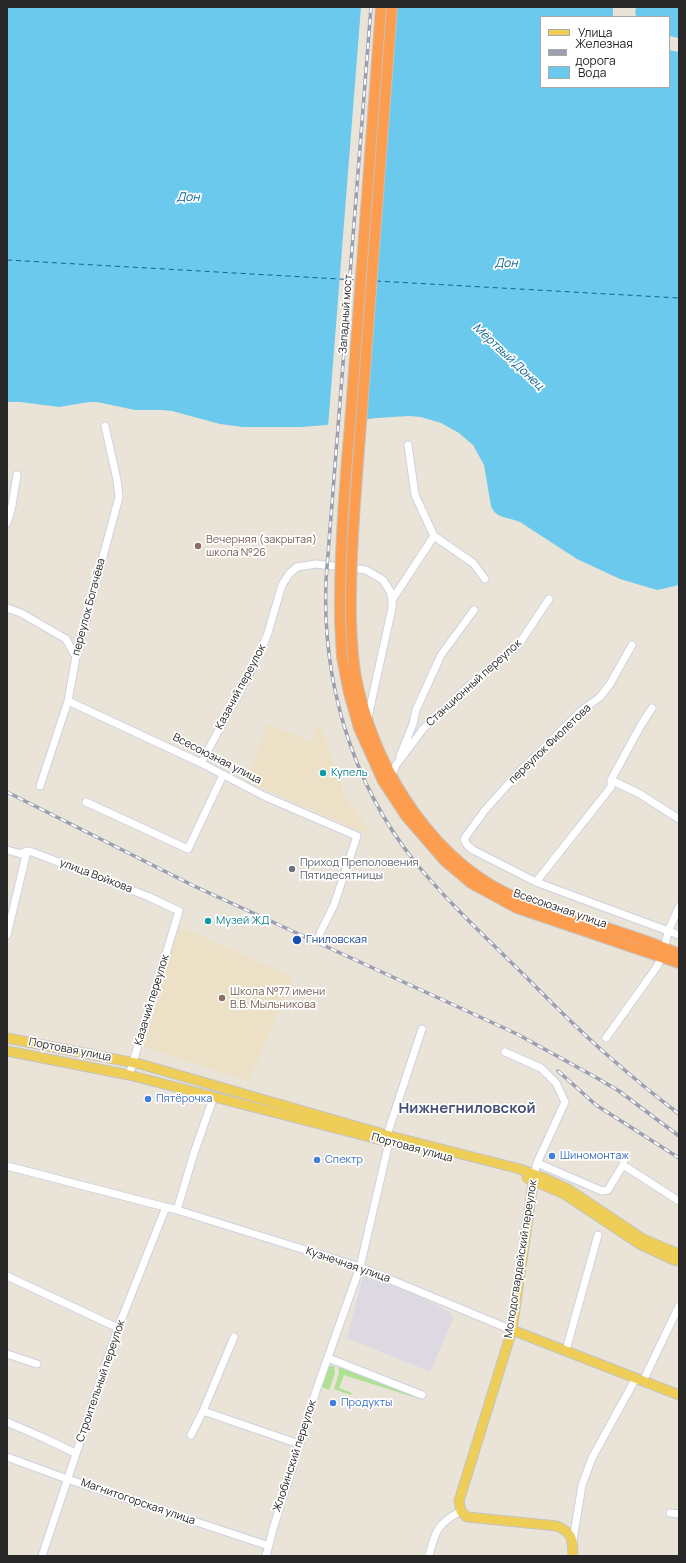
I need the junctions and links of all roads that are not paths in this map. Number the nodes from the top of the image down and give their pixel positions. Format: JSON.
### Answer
{"nodes":[{"id":1,"x":381,"y":7,"type":"edge"},
{"id":2,"x":392,"y":7,"type":"edge"},
{"id":3,"x":105,"y":426,"type":"dead end"},
{"id":4,"x":408,"y":445,"type":"dead end"},
{"id":5,"x":17,"y":475,"type":"dead end"},
{"id":6,"x":7,"y":523,"type":"edge"},
{"id":7,"x":434,"y":536,"type":"junction"},
{"id":8,"x":485,"y":579,"type":"dead end"},
{"id":9,"x":549,"y":599,"type":"dead end"},
{"id":10,"x":392,"y":600,"type":"junction"},
{"id":11,"x":7,"y":608,"type":"edge"},
{"id":12,"x":474,"y":610,"type":"dead end"},
{"id":13,"x":340,"y":622,"type":"joint"},
{"id":14,"x":632,"y":646,"type":"dead end"},
{"id":15,"x":76,"y":657,"type":"junction"},
{"id":16,"x":68,"y":701,"type":"junction"},
{"id":17,"x":364,"y":708,"type":"junction"},
{"id":18,"x":652,"y":708,"type":"dead end"},
{"id":19,"x":354,"y":713,"type":"junction"},
{"id":20,"x":367,"y":719,"type":"junction"},
{"id":21,"x":201,"y":763,"type":"junction"},
{"id":22,"x":396,"y":765,"type":"junction"},
{"id":23,"x":223,"y":775,"type":"junction"},
{"id":24,"x":391,"y":778,"type":"junction"},
{"id":25,"x":611,"y":780,"type":"junction"},
{"id":26,"x":40,"y":786,"type":"dead end"},
{"id":27,"x":86,"y":802,"type":"dead end"},
{"id":28,"x":679,"y":819,"type":"edge"},
{"id":29,"x":7,"y":850,"type":"edge"},
{"id":30,"x":27,"y":851,"type":"junction"},
{"id":31,"x":536,"y":882,"type":"junction"},
{"id":32,"x":679,"y":907,"type":"edge"},
{"id":33,"x":178,"y":915,"type":"joint"},
{"id":34,"x":668,"y":932,"type":"junction"},
{"id":35,"x":320,"y":933,"type":"dead end"},
{"id":36,"x":7,"y":935,"type":"edge"},
{"id":37,"x":679,"y":935,"type":"edge"},
{"id":38,"x":663,"y":952,"type":"junction"},
{"id":39,"x":679,"y":954,"type":"edge"},
{"id":40,"x":679,"y":963,"type":"edge"},
{"id":41,"x":422,"y":1029,"type":"dead end"},
{"id":42,"x":7,"y":1038,"type":"edge"},
{"id":43,"x":606,"y":1038,"type":"dead end"},
{"id":44,"x":7,"y":1051,"type":"edge"},
{"id":45,"x":505,"y":1052,"type":"dead end"},
{"id":46,"x":132,"y":1062,"type":"junction"},
{"id":47,"x":129,"y":1075,"type":"junction"},
{"id":48,"x":214,"y":1096,"type":"junction"},
{"id":49,"x":388,"y":1137,"type":"junction"},
{"id":50,"x":537,"y":1164,"type":"junction"},
{"id":51,"x":7,"y":1166,"type":"edge"},
{"id":52,"x":534,"y":1178,"type":"junction"},
{"id":53,"x":679,"y":1201,"type":"edge"},
{"id":54,"x":166,"y":1207,"type":"junction"},
{"id":55,"x":177,"y":1210,"type":"junction"},
{"id":56,"x":598,"y":1235,"type":"dead end"},
{"id":57,"x":679,"y":1254,"type":"edge"},
{"id":58,"x":679,"y":1261,"type":"edge"},
{"id":59,"x":360,"y":1267,"type":"junction"},
{"id":60,"x":7,"y":1276,"type":"edge"},
{"id":61,"x":679,"y":1306,"type":"edge"},
{"id":62,"x":118,"y":1328,"type":"junction"},
{"id":63,"x":512,"y":1330,"type":"junction"},
{"id":64,"x":234,"y":1337,"type":"dead end"},
{"id":65,"x":566,"y":1350,"type":"junction"},
{"id":66,"x":7,"y":1354,"type":"edge"},
{"id":67,"x":328,"y":1358,"type":"junction"},
{"id":68,"x":37,"y":1364,"type":"dead end"},
{"id":69,"x":640,"y":1379,"type":"junction"},
{"id":70,"x":422,"y":1395,"type":"dead end"},
{"id":71,"x":679,"y":1395,"type":"edge"},
{"id":72,"x":203,"y":1411,"type":"junction"},
{"id":73,"x":7,"y":1422,"type":"edge"},
{"id":74,"x":191,"y":1435,"type":"dead end"},
{"id":75,"x":300,"y":1444,"type":"junction"},
{"id":76,"x":75,"y":1453,"type":"junction"},
{"id":77,"x":7,"y":1457,"type":"edge"},
{"id":78,"x":67,"y":1479,"type":"junction"},
{"id":79,"x":461,"y":1511,"type":"junction"},
{"id":80,"x":670,"y":1513,"type":"dead end"},
{"id":81,"x":679,"y":1514,"type":"edge"},
{"id":82,"x":572,"y":1540,"type":"junction"},
{"id":83,"x":269,"y":1546,"type":"junction"},
{"id":84,"x":42,"y":1556,"type":"edge"},
{"id":85,"x":266,"y":1556,"type":"edge"},
{"id":86,"x":430,"y":1556,"type":"edge"},
{"id":87,"x":573,"y":1556,"type":"edge"}],
"edges":[{"from":1,"to":13,"type":"highway","name":"Западный мост","bridge":true},
{"from":2,"to":17,"type":"highway","name":"Всесоюзная улица","bridge":true},
{"from":3,"to":15,"type":"street","name":"переулок Богачёва"},
{"from":4,"to":7,"type":"street"},
{"from":5,"to":6,"type":"street"},
{"from":7,"to":8,"type":"street"},
{"from":7,"to":10,"type":"street"},
{"from":9,"to":22,"type":"street","name":"Станционный переулок"},
{"from":10,"to":20,"type":"street"},
{"from":10,"to":21,"type":"street","name":"Казачий переулок"},
{"from":11,"to":15,"type":"street"},
{"from":12,"to":22,"type":"street","name":"Станционный переулок"},
{"from":13,"to":19,"type":"highway","name":"Всесоюзная улица"},
{"from":14,"to":31,"type":"street","name":"переулок Фиолетова"},
{"from":15,"to":16,"type":"street","name":"переулок Богачёва"},
{"from":16,"to":21,"type":"street","name":"Всесоюзная улица"},
{"from":16,"to":26,"type":"street","name":"переулок Богачёва"},
{"from":17,"to":19,"type":"street"},
{"from":17,"to":20,"type":"highway","name":"Всесоюзная улица"},
{"from":18,"to":25,"type":"street"},
{"from":19,"to":38,"type":"highway","name":"Всесоюзная улица"},
{"from":20,"to":24,"type":"highway","name":"Всесоюзная улица"},
{"from":21,"to":23,"type":"street","name":"Всесоюзная улица"},
{"from":22,"to":24,"type":"street","name":"Станционный переулок"},
{"from":23,"to":27,"type":"street"},
{"from":23,"to":35,"type":"street","name":"Всесоюзная улица"},
{"from":24,"to":38,"type":"highway","name":"Всесоюзная улица"},
{"from":25,"to":28,"type":"street"},
{"from":25,"to":31,"type":"street"},
{"from":29,"to":30,"type":"street","name":"улица Войкова"},
{"from":30,"to":33,"type":"street","name":"улица Войкова"},
{"from":30,"to":36,"type":"street"},
{"from":31,"to":34,"type":"street"},
{"from":32,"to":34,"type":"street"},
{"from":33,"to":46,"type":"street","name":"Казачий переулок"},
{"from":34,"to":37,"type":"street"},
{"from":34,"to":38,"type":"street"},
{"from":38,"to":39,"type":"highway","name":"Всесоюзная улица"},
{"from":38,"to":40,"type":"highway","name":"Всесоюзная улица"},
{"from":38,"to":43,"type":"street"},
{"from":41,"to":49,"type":"street","name":"Жлобинский переулок"},
{"from":42,"to":46,"type":"main road","name":"Портовая улица"},
{"from":44,"to":47,"type":"main road","name":"Портовая улица"},
{"from":45,"to":50,"type":"street","name":"Молодогвардейский переулок"},
{"from":46,"to":47,"type":"street"},
{"from":46,"to":49,"type":"main road","name":"Портовая улица"},
{"from":47,"to":48,"type":"main road","name":"Портовая улица"},
{"from":48,"to":49,"type":"main road","name":"Портовая улица"},
{"from":48,"to":55,"type":"street"},
{"from":49,"to":52,"type":"main road","name":"Портовая улица"},
{"from":49,"to":59,"type":"street","name":"Жлобинский переулок"},
{"from":50,"to":52,"type":"street","name":"Молодогвардейский переулок"},
{"from":50,"to":53,"type":"street"},
{"from":51,"to":54,"type":"street","name":"Кузнечная улица"},
{"from":52,"to":57,"type":"main road","name":"Портовая улица"},
{"from":52,"to":58,"type":"main road","name":"Портовая улица"},
{"from":52,"to":63,"type":"main road","name":"Молодогвардейский переулок"},
{"from":54,"to":55,"type":"street","name":"Кузнечная улица"},
{"from":54,"to":62,"type":"street","name":"Строительный переулок"},
{"from":55,"to":59,"type":"street","name":"Кузнечная улица"},
{"from":56,"to":65,"type":"street"},
{"from":59,"to":63,"type":"street","name":"Кузнечная улица"},
{"from":59,"to":67,"type":"street","name":"Жлобинский переулок"},
{"from":60,"to":62,"type":"street"},
{"from":61,"to":69,"type":"street"},
{"from":62,"to":76,"type":"street","name":"Строительный переулок"},
{"from":63,"to":65,"type":"main road","name":"Кузнечная улица"},
{"from":63,"to":79,"type":"main road","name":"Молодогвардейский переулок"},
{"from":64,"to":72,"type":"street"},
{"from":65,"to":69,"type":"main road","name":"Кузнечная улица"},
{"from":66,"to":68,"type":"street"},
{"from":67,"to":70,"type":"street"},
{"from":67,"to":75,"type":"street","name":"Жлобинский переулок"},
{"from":69,"to":71,"type":"main road","name":"Кузнечная улица"},
{"from":69,"to":82,"type":"street"},
{"from":72,"to":74,"type":"street"},
{"from":72,"to":75,"type":"street"},
{"from":73,"to":76,"type":"street"},
{"from":75,"to":83,"type":"street","name":"Жлобинский переулок"},
{"from":76,"to":78,"type":"street","name":"Строительный переулок"},
{"from":77,"to":78,"type":"street","name":"Магнитогорская улица"},
{"from":78,"to":83,"type":"street","name":"Магнитогорская улица"},
{"from":78,"to":84,"type":"street","name":"Строительный переулок"},
{"from":79,"to":82,"type":"main road"},
{"from":79,"to":86,"type":"street"},
{"from":80,"to":81,"type":"street"},
{"from":82,"to":87,"type":"main road"},
{"from":83,"to":85,"type":"street","name":"Жлобинский переулок"}]}
